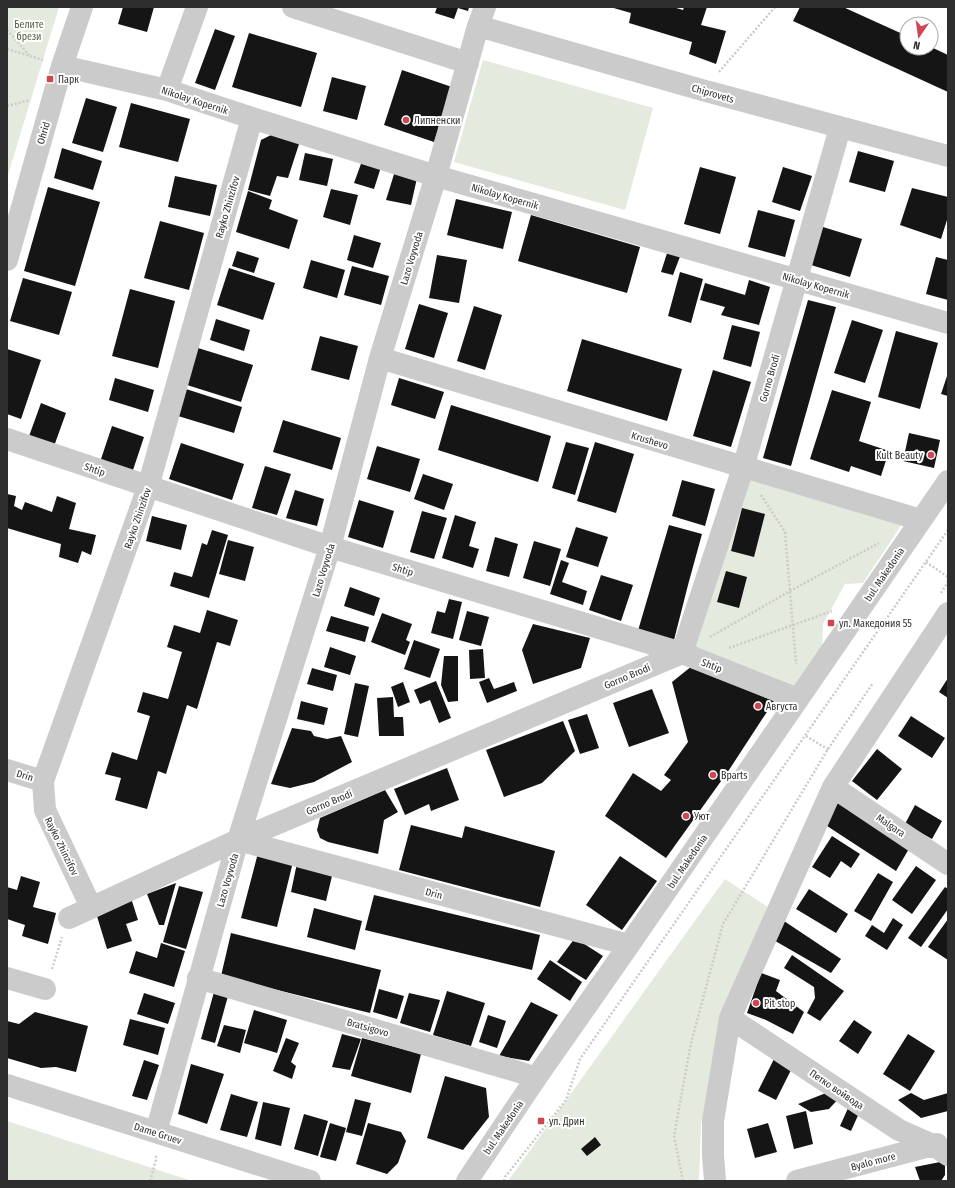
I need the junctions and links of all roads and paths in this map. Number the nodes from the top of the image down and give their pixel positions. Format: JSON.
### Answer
{"nodes":[{"id":1,"x":82,"y":7,"type":"edge"},
{"id":2,"x":197,"y":7,"type":"edge"},
{"id":3,"x":292,"y":7,"type":"edge"},
{"id":4,"x":775,"y":7,"type":"edge"},
{"id":5,"x":482,"y":16,"type":"edge"},
{"id":6,"x":7,"y":30,"type":"edge"},
{"id":7,"x":7,"y":49,"type":"edge"},
{"id":8,"x":30,"y":56,"type":"junction"},
{"id":9,"x":468,"y":63,"type":"junction"},
{"id":10,"x":62,"y":66,"type":"junction"},
{"id":11,"x":167,"y":90,"type":"junction"},
{"id":12,"x":702,"y":90,"type":"junction"},
{"id":13,"x":252,"y":118,"type":"junction"},
{"id":14,"x":840,"y":128,"type":"junction"},
{"id":15,"x":948,"y":156,"type":"edge"},
{"id":16,"x":436,"y":176,"type":"junction"},
{"id":17,"x":12,"y":219,"type":"edge"},
{"id":18,"x":7,"y":260,"type":"edge"},
{"id":19,"x":797,"y":279,"type":"junction"},
{"id":20,"x":948,"y":322,"type":"edge"},
{"id":21,"x":380,"y":358,"type":"junction"},
{"id":22,"x":7,"y":439,"type":"edge"},
{"id":23,"x":743,"y":468,"type":"junction"},
{"id":24,"x":948,"y":481,"type":"edge"},
{"id":25,"x":148,"y":487,"type":"junction"},
{"id":26,"x":921,"y":520,"type":"junction"},
{"id":27,"x":948,"y":530,"type":"edge"},
{"id":28,"x":880,"y":543,"type":"dead end"},
{"id":29,"x":330,"y":547,"type":"junction"},
{"id":30,"x":926,"y":562,"type":"junction"},
{"id":31,"x":948,"y":577,"type":"edge"},
{"id":32,"x":790,"y":591,"type":"junction"},
{"id":33,"x":867,"y":599,"type":"junction"},
{"id":34,"x":946,"y":620,"type":"edge"},
{"id":35,"x":793,"y":625,"type":"junction"},
{"id":36,"x":690,"y":656,"type":"junction"},
{"id":37,"x":798,"y":699,"type":"junction"},
{"id":38,"x":806,"y":736,"type":"junction"},
{"id":39,"x":850,"y":762,"type":"junction"},
{"id":40,"x":7,"y":770,"type":"edge"},
{"id":41,"x":43,"y":781,"type":"junction"},
{"id":42,"x":833,"y":787,"type":"junction"},
{"id":43,"x":238,"y":840,"type":"junction"},
{"id":44,"x":948,"y":864,"type":"edge"},
{"id":45,"x":91,"y":907,"type":"junction"},
{"id":46,"x":69,"y":918,"type":"joint"},
{"id":47,"x":629,"y":945,"type":"junction"},
{"id":48,"x":7,"y":978,"type":"edge"},
{"id":49,"x":198,"y":978,"type":"junction"},
{"id":50,"x":45,"y":989,"type":"joint"},
{"id":51,"x":730,"y":1018,"type":"junction"},
{"id":52,"x":536,"y":1078,"type":"junction"},
{"id":53,"x":7,"y":1085,"type":"edge"},
{"id":54,"x":156,"y":1132,"type":"junction"},
{"id":55,"x":943,"y":1147,"type":"edge"},
{"id":56,"x":150,"y":1181,"type":"edge"},
{"id":57,"x":310,"y":1181,"type":"edge"},
{"id":58,"x":467,"y":1181,"type":"edge"},
{"id":59,"x":504,"y":1181,"type":"edge"},
{"id":60,"x":715,"y":1181,"type":"edge"},
{"id":61,"x":797,"y":1181,"type":"edge"}],
"edges":[{"from":1,"to":10,"type":"street","name":"Ohrid"},
{"from":2,"to":11,"type":"street"},
{"from":3,"to":9,"type":"street"},
{"from":4,"to":12,"type":"path"},
{"from":5,"to":9,"type":"street","name":"Lazo Voyvoda"},
{"from":5,"to":12,"type":"street","name":"Chiprovets"},
{"from":6,"to":8,"type":"path"},
{"from":7,"to":8,"type":"path"},
{"from":8,"to":10,"type":"path"},
{"from":9,"to":16,"type":"street","name":"Lazo Voyvoda"},
{"from":10,"to":11,"type":"street","name":"Nikolay Kopernik"},
{"from":10,"to":17,"type":"street","name":"Ohrid"},
{"from":11,"to":13,"type":"street","name":"Nikolay Kopernik"},
{"from":12,"to":14,"type":"street","name":"Chiprovets"},
{"from":13,"to":16,"type":"street","name":"Nikolay Kopernik"},
{"from":13,"to":25,"type":"street","name":"Rayko Zhinzifov"},
{"from":14,"to":15,"type":"street","name":"Chiprovets"},
{"from":14,"to":19,"type":"street","name":"Gorno Brodi"},
{"from":16,"to":19,"type":"street","name":"Nikolay Kopernik"},
{"from":16,"to":21,"type":"street","name":"Lazo Voyvoda"},
{"from":17,"to":18,"type":"street","name":"Ohrid"},
{"from":19,"to":20,"type":"street","name":"Nikolay Kopernik"},
{"from":19,"to":23,"type":"street","name":"Gorno Brodi"},
{"from":21,"to":23,"type":"street","name":"Krushevo"},
{"from":21,"to":29,"type":"street","name":"Lazo Voyvoda"},
{"from":22,"to":25,"type":"street","name":"Shtip"},
{"from":23,"to":26,"type":"street","name":"Krushevo"},
{"from":23,"to":32,"type":"path"},
{"from":23,"to":36,"type":"street","name":"Gorno Brodi"},
{"from":24,"to":26,"type":"street","name":"bul. Makedonia"},
{"from":25,"to":29,"type":"street","name":"Shtip"},
{"from":25,"to":41,"type":"street","name":"Rayko Zhinzifov"},
{"from":26,"to":33,"type":"street","name":"bul. Makedonia"},
{"from":27,"to":30,"type":"path"},
{"from":28,"to":32,"type":"path"},
{"from":29,"to":36,"type":"street","name":"Shtip"},
{"from":29,"to":43,"type":"street","name":"Lazo Voyvoda"},
{"from":30,"to":31,"type":"path"},
{"from":30,"to":38,"type":"path"},
{"from":32,"to":35,"type":"path"},
{"from":32,"to":36,"type":"path"},
{"from":33,"to":35,"type":"path"},
{"from":33,"to":37,"type":"street","name":"bul. Makedonia"},
{"from":34,"to":39,"type":"street"},
{"from":35,"to":36,"type":"path"},
{"from":35,"to":37,"type":"path"},
{"from":36,"to":37,"type":"street","name":"Shtip"},
{"from":36,"to":43,"type":"street","name":"Gorno Brodi"},
{"from":37,"to":47,"type":"street","name":"bul. Makedonia"},
{"from":38,"to":39,"type":"path"},
{"from":38,"to":59,"type":"path"},
{"from":39,"to":42,"type":"street"},
{"from":40,"to":41,"type":"street","name":"Drin"},
{"from":41,"to":45,"type":"street","name":"Rayko Zhinzifov"},
{"from":42,"to":44,"type":"street","name":"Malgara"},
{"from":42,"to":51,"type":"street"},
{"from":43,"to":45,"type":"street","name":"Gorno Brodi"},
{"from":43,"to":47,"type":"street","name":"Drin"},
{"from":43,"to":49,"type":"street","name":"Lazo Voyvoda"},
{"from":45,"to":46,"type":"street","name":"Gorno Brodi"},
{"from":46,"to":50,"type":"path"},
{"from":47,"to":52,"type":"street","name":"bul. Makedonia"},
{"from":48,"to":50,"type":"street"},
{"from":49,"to":52,"type":"street","name":"Bratsigovo"},
{"from":49,"to":54,"type":"street","name":"Lazo Voyvoda"},
{"from":51,"to":55,"type":"street","name":"Петко войвода"},
{"from":51,"to":60,"type":"street"},
{"from":52,"to":58,"type":"street","name":"bul. Makedonia"},
{"from":53,"to":54,"type":"street","name":"Dame Gruev"},
{"from":54,"to":56,"type":"path"},
{"from":54,"to":57,"type":"street","name":"Dame Gruev"},
{"from":55,"to":61,"type":"street","name":"Byalo more"}]}
